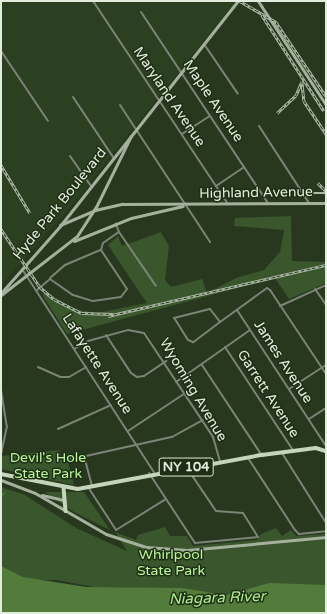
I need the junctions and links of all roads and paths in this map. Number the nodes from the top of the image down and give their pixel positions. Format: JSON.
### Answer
{"nodes":[{"id":1,"x":93,"y":1,"type":"edge"},
{"id":2,"x":238,"y":1,"type":"edge"},
{"id":3,"x":258,"y":1,"type":"edge"},
{"id":4,"x":141,"y":12,"type":"dead end"},
{"id":5,"x":204,"y":44,"type":"junction"},
{"id":6,"x":1,"y":51,"type":"edge"},
{"id":7,"x":181,"y":72,"type":"junction"},
{"id":8,"x":238,"y":94,"type":"dead end"},
{"id":9,"x":73,"y":97,"type":"dead end"},
{"id":10,"x":159,"y":99,"type":"junction"},
{"id":11,"x":120,"y":105,"type":"dead end"},
{"id":12,"x":326,"y":105,"type":"edge"},
{"id":13,"x":210,"y":116,"type":"junction"},
{"id":14,"x":48,"y":121,"type":"dead end"},
{"id":15,"x":259,"y":126,"type":"dead end"},
{"id":16,"x":136,"y":128,"type":"junction"},
{"id":17,"x":182,"y":134,"type":"junction"},
{"id":18,"x":70,"y":156,"type":"dead end"},
{"id":19,"x":113,"y":158,"type":"junction"},
{"id":20,"x":244,"y":167,"type":"junction"},
{"id":21,"x":91,"y":186,"type":"junction"},
{"id":22,"x":216,"y":186,"type":"junction"},
{"id":23,"x":267,"y":202,"type":"junction"},
{"id":24,"x":309,"y":203,"type":"junction"},
{"id":25,"x":326,"y":203,"type":"edge"},
{"id":26,"x":227,"y":204,"type":"junction"},
{"id":27,"x":186,"y":206,"type":"junction"},
{"id":28,"x":95,"y":210,"type":"junction"},
{"id":29,"x":115,"y":223,"type":"junction"},
{"id":30,"x":60,"y":226,"type":"junction"},
{"id":31,"x":119,"y":232,"type":"junction"},
{"id":32,"x":210,"y":242,"type":"dead end"},
{"id":33,"x":69,"y":243,"type":"junction"},
{"id":34,"x":101,"y":250,"type":"junction"},
{"id":35,"x":22,"y":268,"type":"junction"},
{"id":36,"x":26,"y":274,"type":"junction"},
{"id":37,"x":50,"y":278,"type":"junction"},
{"id":38,"x":326,"y":285,"type":"edge"},
{"id":39,"x":156,"y":286,"type":"dead end"},
{"id":40,"x":315,"y":289,"type":"junction"},
{"id":41,"x":36,"y":290,"type":"junction"},
{"id":42,"x":1,"y":294,"type":"edge"},
{"id":43,"x":326,"y":305,"type":"edge"},
{"id":44,"x":280,"y":306,"type":"junction"},
{"id":45,"x":237,"y":310,"type":"junction"},
{"id":46,"x":220,"y":322,"type":"junction"},
{"id":47,"x":250,"y":330,"type":"junction"},
{"id":48,"x":106,"y":335,"type":"junction"},
{"id":49,"x":225,"y":347,"type":"junction"},
{"id":50,"x":74,"y":349,"type":"junction"},
{"id":51,"x":166,"y":361,"type":"junction"},
{"id":52,"x":326,"y":364,"type":"edge"},
{"id":53,"x":202,"y":365,"type":"junction"},
{"id":54,"x":86,"y":366,"type":"junction"},
{"id":55,"x":38,"y":367,"type":"dead end"},
{"id":56,"x":322,"y":367,"type":"junction"},
{"id":57,"x":326,"y":374,"type":"edge"},
{"id":58,"x":176,"y":382,"type":"junction"},
{"id":59,"x":289,"y":389,"type":"junction"},
{"id":60,"x":1,"y":390,"type":"edge"},
{"id":61,"x":184,"y":394,"type":"junction"},
{"id":62,"x":111,"y":405,"type":"junction"},
{"id":63,"x":326,"y":408,"type":"edge"},
{"id":64,"x":309,"y":419,"type":"junction"},
{"id":65,"x":202,"y":420,"type":"junction"},
{"id":66,"x":58,"y":429,"type":"dead end"},
{"id":67,"x":128,"y":431,"type":"junction"},
{"id":68,"x":136,"y":443,"type":"junction"},
{"id":69,"x":325,"y":448,"type":"edge"},
{"id":70,"x":294,"y":451,"type":"junction"},
{"id":71,"x":282,"y":453,"type":"junction"},
{"id":72,"x":1,"y":454,"type":"edge"},
{"id":73,"x":262,"y":455,"type":"junction"},
{"id":74,"x":84,"y":456,"type":"junction"},
{"id":75,"x":248,"y":458,"type":"junction"},
{"id":76,"x":68,"y":460,"type":"dead end"},
{"id":77,"x":220,"y":462,"type":"junction"},
{"id":78,"x":186,"y":467,"type":"junction"},
{"id":79,"x":154,"y":472,"type":"junction"},
{"id":80,"x":149,"y":473,"type":"junction"},
{"id":81,"x":1,"y":474,"type":"edge"},
{"id":82,"x":1,"y":480,"type":"edge"},
{"id":83,"x":90,"y":487,"type":"junction"},
{"id":84,"x":64,"y":488,"type":"junction"},
{"id":85,"x":35,"y":493,"type":"junction"},
{"id":86,"x":166,"y":498,"type":"junction"},
{"id":87,"x":63,"y":500,"type":"junction"},
{"id":88,"x":66,"y":511,"type":"junction"},
{"id":89,"x":326,"y":522,"type":"edge"},
{"id":90,"x":326,"y":531,"type":"edge"},
{"id":91,"x":326,"y":537,"type":"edge"}],
"edges":[{"from":1,"to":10,"type":"street","name":"Maryland Avenue"},
{"from":2,"to":5,"type":"main road","name":"Hyde Park Boulevard"},
{"from":3,"to":12,"type":"main road"},
{"from":4,"to":7,"type":"street","name":"Maple Avenue"},
{"from":5,"to":7,"type":"main road","name":"Hyde Park Boulevard"},
{"from":5,"to":8,"type":"street"},
{"from":6,"to":14,"type":"street"},
{"from":7,"to":10,"type":"main road","name":"Hyde Park Boulevard"},
{"from":7,"to":13,"type":"street","name":"Maple Avenue"},
{"from":9,"to":19,"type":"street"},
{"from":10,"to":16,"type":"main road","name":"Hyde Park Boulevard"},
{"from":10,"to":17,"type":"street","name":"Maryland Avenue"},
{"from":11,"to":16,"type":"street"},
{"from":13,"to":17,"type":"street"},
{"from":13,"to":20,"type":"street","name":"Maple Avenue"},
{"from":15,"to":24,"type":"street"},
{"from":16,"to":19,"type":"main road","name":"Hyde Park Boulevard"},
{"from":16,"to":27,"type":"street"},
{"from":16,"to":28,"type":"main road","name":"Hyde Park Boulevard"},
{"from":17,"to":22,"type":"street","name":"Maryland Avenue"},
{"from":18,"to":21,"type":"street"},
{"from":19,"to":21,"type":"main road","name":"Hyde Park Boulevard"},
{"from":20,"to":22,"type":"street"},
{"from":20,"to":23,"type":"street","name":"Maple Avenue"},
{"from":21,"to":30,"type":"main road","name":"Hyde Park Boulevard"},
{"from":22,"to":26,"type":"street","name":"Maryland Avenue"},
{"from":23,"to":24,"type":"main road","name":"Highland Avenue"},
{"from":23,"to":26,"type":"main road","name":"Highland Avenue"},
{"from":24,"to":25,"type":"main road","name":"Highland Avenue"},
{"from":26,"to":27,"type":"main road","name":"Highland Avenue"},
{"from":27,"to":28,"type":"main road","name":"Highland Avenue"},
{"from":27,"to":29,"type":"main road","name":"Highland Avenue"},
{"from":27,"to":32,"type":"street"},
{"from":28,"to":30,"type":"main road","name":"Highland Avenue"},
{"from":28,"to":33,"type":"main road","name":"Hyde Park Boulevard"},
{"from":29,"to":31,"type":"street"},
{"from":29,"to":33,"type":"main road","name":"Highland Avenue"},
{"from":30,"to":35,"type":"main road","name":"Hyde Park Boulevard"},
{"from":31,"to":34,"type":"street"},
{"from":31,"to":39,"type":"street"},
{"from":33,"to":36,"type":"main road","name":"Hyde Park Boulevard"},
{"from":34,"to":37,"type":"street"},
{"from":34,"to":37,"type":"street"},
{"from":35,"to":36,"type":"street","name":"Lafayette Avenue"},
{"from":35,"to":42,"type":"main road","name":"Hyde Park Boulevard"},
{"from":36,"to":41,"type":"street","name":"Lafayette Avenue"},
{"from":36,"to":42,"type":"main road","name":"Hyde Park Boulevard"},
{"from":37,"to":41,"type":"street"},
{"from":38,"to":40,"type":"street"},
{"from":40,"to":43,"type":"street"},
{"from":40,"to":44,"type":"street"},
{"from":41,"to":50,"type":"street","name":"Lafayette Avenue"},
{"from":44,"to":45,"type":"street"},
{"from":44,"to":56,"type":"street"},
{"from":45,"to":46,"type":"street"},
{"from":45,"to":47,"type":"street","name":"James Avenue"},
{"from":46,"to":46,"type":"street"},
{"from":47,"to":49,"type":"street"},
{"from":47,"to":59,"type":"street","name":"James Avenue"},
{"from":48,"to":50,"type":"street","name":"Wyoming Avenue"},
{"from":48,"to":51,"type":"street","name":"Wyoming Avenue"},
{"from":48,"to":51,"type":"street"},
{"from":49,"to":53,"type":"street"},
{"from":49,"to":70,"type":"street","name":"Garrett Avenue"},
{"from":50,"to":54,"type":"street","name":"Lafayette Avenue"},
{"from":51,"to":58,"type":"street","name":"Wyoming Avenue"},
{"from":52,"to":56,"type":"street"},
{"from":53,"to":58,"type":"street"},
{"from":53,"to":73,"type":"street"},
{"from":54,"to":55,"type":"street"},
{"from":54,"to":62,"type":"street","name":"Lafayette Avenue"},
{"from":56,"to":57,"type":"street"},
{"from":56,"to":59,"type":"street"},
{"from":58,"to":61,"type":"street","name":"Wyoming Avenue"},
{"from":59,"to":64,"type":"street","name":"James Avenue"},
{"from":60,"to":72,"type":"street"},
{"from":61,"to":65,"type":"street","name":"Wyoming Avenue"},
{"from":61,"to":67,"type":"street"},
{"from":62,"to":66,"type":"street"},
{"from":62,"to":67,"type":"street","name":"Lafayette Avenue"},
{"from":63,"to":64,"type":"street"},
{"from":64,"to":69,"type":"street","name":"James Avenue"},
{"from":65,"to":68,"type":"street"},
{"from":65,"to":77,"type":"street","name":"Wyoming Avenue"},
{"from":67,"to":68,"type":"street","name":"Lafayette Avenue"},
{"from":68,"to":74,"type":"street"},
{"from":68,"to":79,"type":"street","name":"Lafayette Avenue"},
{"from":69,"to":70,"type":"main road","number":"NY 104"},
{"from":70,"to":71,"type":"main road","number":"NY 104"},
{"from":71,"to":73,"type":"main road","number":"NY 104"},
{"from":71,"to":89,"type":"street"},
{"from":73,"to":75,"type":"main road","number":"NY 104"},
{"from":74,"to":76,"type":"street"},
{"from":74,"to":83,"type":"street"},
{"from":75,"to":77,"type":"main road","number":"NY 104"},
{"from":75,"to":90,"type":"street"},
{"from":77,"to":78,"type":"main road","number":"NY 104"},
{"from":78,"to":79,"type":"main road","number":"NY 104"},
{"from":78,"to":86,"type":"street"},
{"from":79,"to":80,"type":"main road","number":"NY 104"},
{"from":80,"to":83,"type":"main road","number":"NY 104"},
{"from":80,"to":86,"type":"street"},
{"from":81,"to":84,"type":"main road","number":"NY 104"},
{"from":82,"to":85,"type":"main road"},
{"from":83,"to":84,"type":"main road","number":"NY 104"},
{"from":83,"to":86,"type":"street"},
{"from":84,"to":87,"type":"main road"},
{"from":85,"to":87,"type":"main road"},
{"from":85,"to":88,"type":"main road"},
{"from":87,"to":88,"type":"main road"},
{"from":88,"to":91,"type":"main road"}]}
